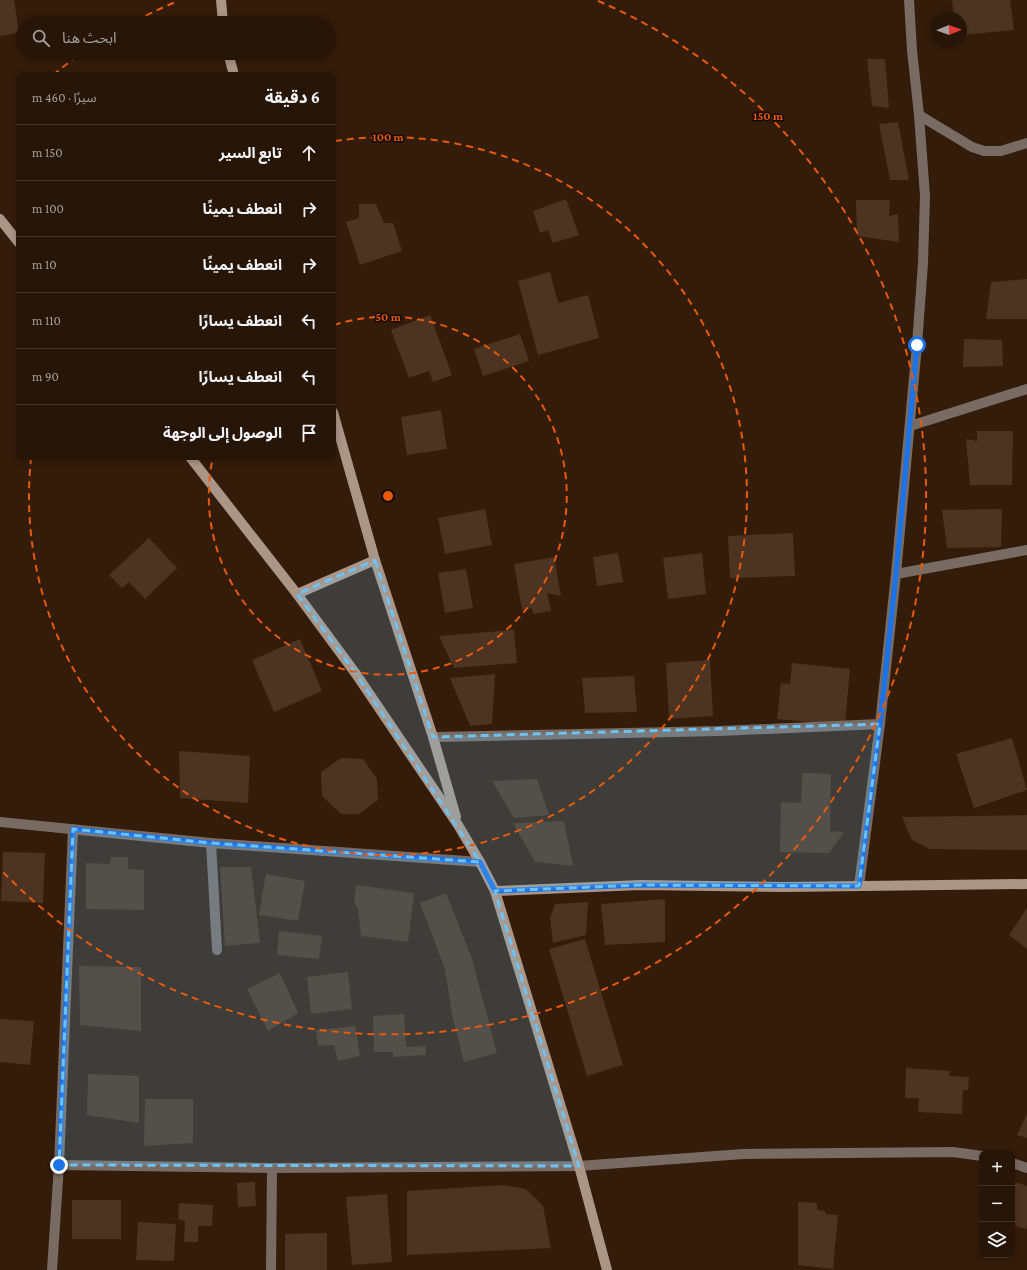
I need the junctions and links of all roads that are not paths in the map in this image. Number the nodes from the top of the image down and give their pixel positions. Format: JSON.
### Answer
{"nodes":[{"id":1,"x":221,"y":0,"type":"edge"},
{"id":2,"x":909,"y":0,"type":"edge"},
{"id":3,"x":222,"y":16,"type":"edge"},
{"id":4,"x":230,"y":60,"type":"edge"},
{"id":5,"x":233,"y":72,"type":"edge"},
{"id":6,"x":919,"y":115,"type":"junction"},
{"id":7,"x":1027,"y":143,"type":"edge"},
{"id":8,"x":0,"y":219,"type":"edge"},
{"id":9,"x":16,"y":238,"type":"edge"},
{"id":10,"x":1027,"y":389,"type":"edge"},
{"id":11,"x":336,"y":423,"type":"edge"},
{"id":12,"x":910,"y":426,"type":"junction"},
{"id":13,"x":192,"y":460,"type":"edge"},
{"id":14,"x":1027,"y":550,"type":"edge"},
{"id":15,"x":375,"y":560,"type":"junction"},
{"id":16,"x":896,"y":574,"type":"junction"},
{"id":17,"x":297,"y":594,"type":"junction"},
{"id":18,"x":880,"y":724,"type":"junction"},
{"id":19,"x":433,"y":737,"type":"junction"},
{"id":20,"x":0,"y":822,"type":"edge"},
{"id":21,"x":458,"y":825,"type":"junction"},
{"id":22,"x":73,"y":829,"type":"junction"},
{"id":23,"x":211,"y":843,"type":"junction"},
{"id":24,"x":480,"y":862,"type":"junction"},
{"id":25,"x":1027,"y":884,"type":"edge"},
{"id":26,"x":859,"y":886,"type":"junction"},
{"id":27,"x":495,"y":891,"type":"junction"},
{"id":28,"x":217,"y":950,"type":"dead end"},
{"id":29,"x":979,"y":1156,"type":"edge"},
{"id":30,"x":1015,"y":1164,"type":"edge"},
{"id":31,"x":59,"y":1165,"type":"junction"},
{"id":32,"x":579,"y":1166,"type":"junction"},
{"id":33,"x":272,"y":1168,"type":"junction"},
{"id":34,"x":1027,"y":1168,"type":"edge"},
{"id":35,"x":52,"y":1270,"type":"edge"},
{"id":36,"x":271,"y":1270,"type":"edge"},
{"id":37,"x":608,"y":1270,"type":"edge"}],
"edges":[{"from":1,"to":3,"type":"main road"},
{"from":2,"to":6,"type":"street"},
{"from":4,"to":5,"type":"main road"},
{"from":6,"to":7,"type":"street"},
{"from":6,"to":12,"type":"street"},
{"from":8,"to":9,"type":"main road"},
{"from":10,"to":12,"type":"street"},
{"from":11,"to":15,"type":"main road"},
{"from":12,"to":16,"type":"street"},
{"from":13,"to":17,"type":"main road"},
{"from":14,"to":16,"type":"street"},
{"from":15,"to":17,"type":"main road"},
{"from":15,"to":19,"type":"main road"},
{"from":16,"to":18,"type":"street"},
{"from":17,"to":21,"type":"main road"},
{"from":18,"to":19,"type":"street"},
{"from":18,"to":26,"type":"street"},
{"from":19,"to":21,"type":"main road"},
{"from":20,"to":22,"type":"street"},
{"from":21,"to":24,"type":"main road"},
{"from":22,"to":23,"type":"street"},
{"from":22,"to":31,"type":"street"},
{"from":23,"to":24,"type":"street"},
{"from":23,"to":28,"type":"street"},
{"from":24,"to":27,"type":"main road"},
{"from":25,"to":26,"type":"main road"},
{"from":26,"to":27,"type":"main road"},
{"from":27,"to":32,"type":"main road"},
{"from":29,"to":32,"type":"street"},
{"from":30,"to":34,"type":"street"},
{"from":31,"to":33,"type":"street"},
{"from":31,"to":35,"type":"street"},
{"from":32,"to":33,"type":"street"},
{"from":32,"to":37,"type":"main road"},
{"from":33,"to":36,"type":"street"}]}
